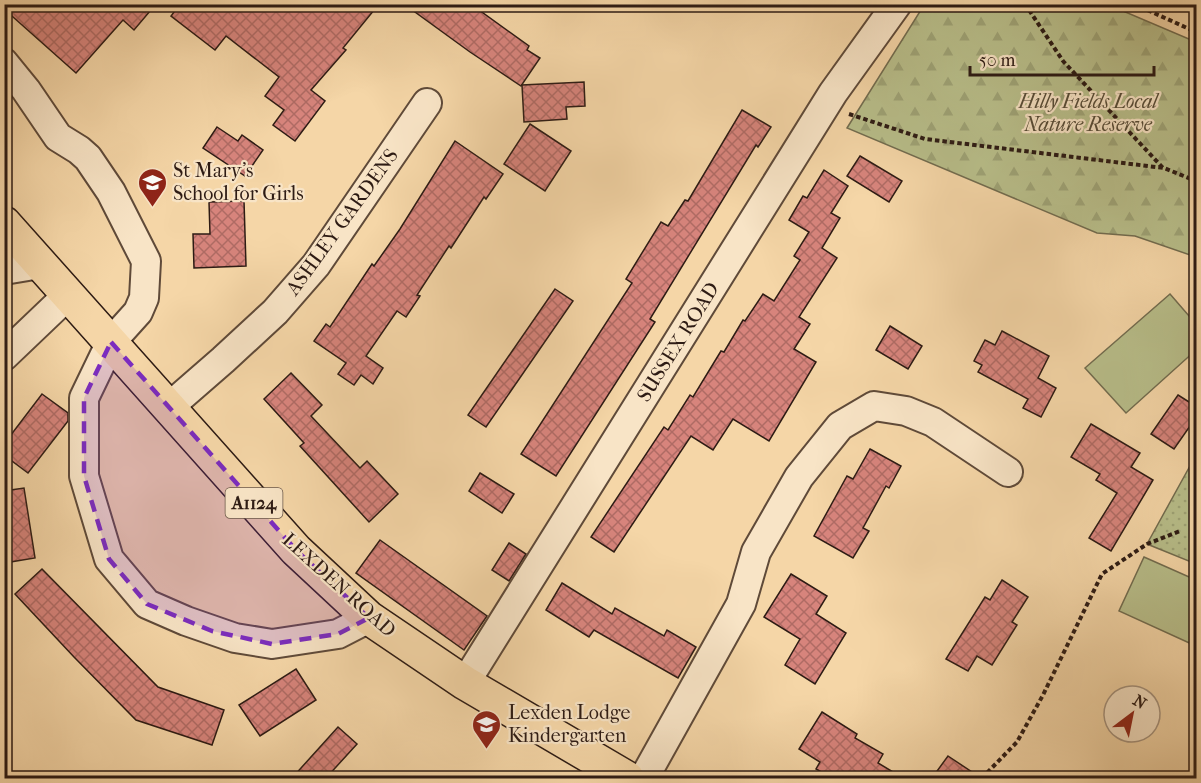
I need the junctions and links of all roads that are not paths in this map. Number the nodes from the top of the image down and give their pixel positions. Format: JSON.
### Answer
{"nodes":[{"id":1,"x":897,"y":4,"type":"edge"},
{"id":2,"x":4,"y":63,"type":"edge"},
{"id":3,"x":427,"y":103,"type":"dead end"},
{"id":4,"x":4,"y":223,"type":"edge"},
{"id":5,"x":40,"y":264,"type":"junction"},
{"id":6,"x":4,"y":270,"type":"edge"},
{"id":7,"x":69,"y":294,"type":"junction"},
{"id":8,"x":111,"y":342,"type":"junction"},
{"id":9,"x":4,"y":356,"type":"edge"},
{"id":10,"x":169,"y":407,"type":"junction"},
{"id":11,"x":1008,"y":472,"type":"dead end"},
{"id":12,"x":369,"y":618,"type":"junction"},
{"id":13,"x":465,"y":683,"type":"junction"},
{"id":14,"x":627,"y":778,"type":"edge"},
{"id":15,"x":644,"y":778,"type":"edge"}],
"edges":[{"from":1,"to":13,"type":"street","name":"SUSSEX ROAD"},
{"from":2,"to":8,"type":"street"},
{"from":3,"to":10,"type":"street","name":"ASHLEY GARDENS"},
{"from":4,"to":5,"type":"main road","name":"LEXDEN ROAD","number":"A1124"},
{"from":5,"to":6,"type":"street"},
{"from":5,"to":7,"type":"main road","name":"LEXDEN ROAD","number":"A1124"},
{"from":7,"to":8,"type":"main road","name":"LEXDEN ROAD","number":"A1124"},
{"from":7,"to":9,"type":"street"},
{"from":8,"to":10,"type":"main road","name":"LEXDEN ROAD","number":"A1124"},
{"from":8,"to":12,"type":"street"},
{"from":10,"to":12,"type":"main road","name":"LEXDEN ROAD","number":"A1124"},
{"from":11,"to":15,"type":"street"},
{"from":12,"to":13,"type":"main road","name":"LEXDEN ROAD","number":"A1124"},
{"from":13,"to":14,"type":"main road","name":"LEXDEN ROAD","number":"A1124"}]}
